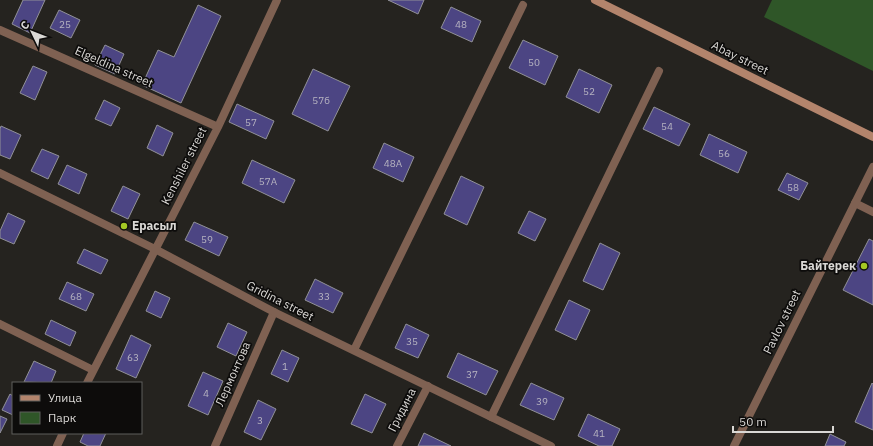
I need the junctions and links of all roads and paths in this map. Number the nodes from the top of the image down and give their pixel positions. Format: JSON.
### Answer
{"nodes":[{"id":1,"x":277,"y":0,"type":"edge"},
{"id":2,"x":596,"y":0,"type":"edge"},
{"id":3,"x":523,"y":5,"type":"dead end"},
{"id":4,"x":0,"y":30,"type":"edge"},
{"id":5,"x":659,"y":72,"type":"dead end"},
{"id":6,"x":218,"y":127,"type":"junction"},
{"id":7,"x":873,"y":137,"type":"edge"},
{"id":8,"x":873,"y":166,"type":"edge"},
{"id":9,"x":0,"y":173,"type":"edge"},
{"id":10,"x":855,"y":203,"type":"junction"},
{"id":11,"x":873,"y":212,"type":"edge"},
{"id":12,"x":155,"y":249,"type":"junction"},
{"id":13,"x":274,"y":312,"type":"junction"},
{"id":14,"x":0,"y":324,"type":"edge"},
{"id":15,"x":354,"y":350,"type":"junction"},
{"id":16,"x":93,"y":370,"type":"junction"},
{"id":17,"x":87,"y":382,"type":"edge"},
{"id":18,"x":428,"y":386,"type":"junction"},
{"id":19,"x":491,"y":417,"type":"junction"},
{"id":20,"x":63,"y":434,"type":"edge"},
{"id":21,"x":57,"y":446,"type":"edge"},
{"id":22,"x":214,"y":446,"type":"edge"},
{"id":23,"x":397,"y":446,"type":"edge"},
{"id":24,"x":551,"y":446,"type":"edge"},
{"id":25,"x":734,"y":446,"type":"edge"}],
"edges":[{"from":1,"to":6,"type":"street","name":"Kenshiler street"},
{"from":2,"to":7,"type":"main road","name":"Abay street"},
{"from":3,"to":15,"type":"street"},
{"from":4,"to":6,"type":"street","name":"Elgeldina street"},
{"from":5,"to":19,"type":"street"},
{"from":6,"to":12,"type":"street","name":"Kenshiler street"},
{"from":8,"to":10,"type":"street","name":"Pavlov street"},
{"from":9,"to":12,"type":"street","name":"Gridina street"},
{"from":10,"to":11,"type":"street"},
{"from":10,"to":25,"type":"street","name":"Pavlov street"},
{"from":12,"to":13,"type":"street","name":"Gridina street"},
{"from":12,"to":16,"type":"street","name":"Kenshiler street"},
{"from":13,"to":15,"type":"street","name":"Gridina street"},
{"from":13,"to":22,"type":"street","name":"Лермонтова"},
{"from":14,"to":16,"type":"street"},
{"from":15,"to":18,"type":"street","name":"Gridina street"},
{"from":16,"to":17,"type":"street","name":"Kenshiler street"},
{"from":18,"to":19,"type":"street","name":"Gridina street"},
{"from":18,"to":23,"type":"street","name":"Гридина"},
{"from":19,"to":24,"type":"street","name":"Gridina street"},
{"from":20,"to":21,"type":"street"}]}
